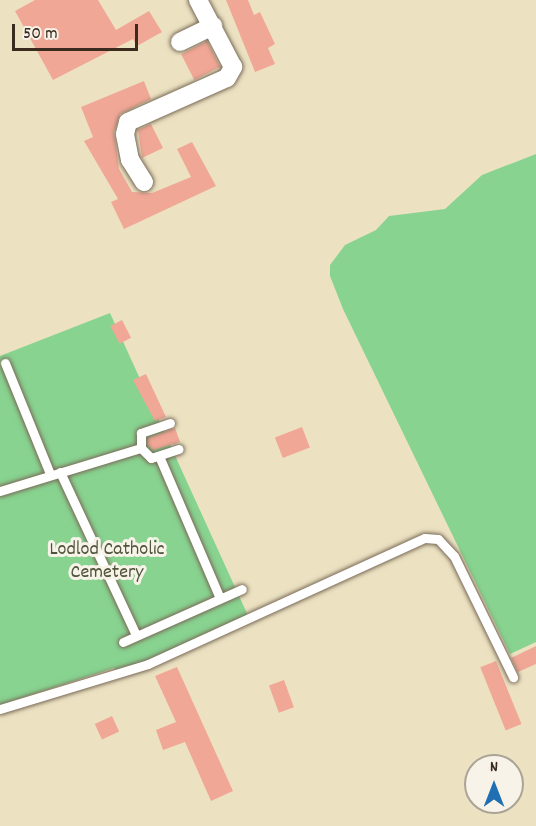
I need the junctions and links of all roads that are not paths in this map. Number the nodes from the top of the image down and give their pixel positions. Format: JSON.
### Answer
{"nodes":[{"id":1,"x":198,"y":0,"type":"edge"},
{"id":2,"x":213,"y":26,"type":"junction"},
{"id":3,"x":180,"y":42,"type":"dead end"},
{"id":4,"x":144,"y":182,"type":"dead end"},
{"id":5,"x":5,"y":363,"type":"dead end"},
{"id":6,"x":170,"y":423,"type":"dead end"},
{"id":7,"x":141,"y":448,"type":"junction"},
{"id":8,"x":179,"y":449,"type":"dead end"},
{"id":9,"x":159,"y":456,"type":"junction"},
{"id":10,"x":55,"y":473,"type":"junction"},
{"id":11,"x":0,"y":491,"type":"edge"},
{"id":12,"x":242,"y":589,"type":"dead end"},
{"id":13,"x":220,"y":598,"type":"junction"},
{"id":14,"x":136,"y":634,"type":"junction"},
{"id":15,"x":123,"y":642,"type":"dead end"},
{"id":16,"x":513,"y":677,"type":"dead end"},
{"id":17,"x":0,"y":708,"type":"edge"}],
"edges":[{"from":1,"to":2,"type":"street"},
{"from":2,"to":3,"type":"street"},
{"from":2,"to":4,"type":"street"},
{"from":5,"to":10,"type":"lane"},
{"from":6,"to":7,"type":"lane"},
{"from":7,"to":9,"type":"lane"},
{"from":7,"to":10,"type":"lane"},
{"from":8,"to":9,"type":"lane"},
{"from":9,"to":13,"type":"lane"},
{"from":10,"to":11,"type":"lane"},
{"from":10,"to":14,"type":"lane"},
{"from":12,"to":13,"type":"lane"},
{"from":13,"to":14,"type":"lane"},
{"from":14,"to":15,"type":"lane"},
{"from":16,"to":17,"type":"lane"}]}
